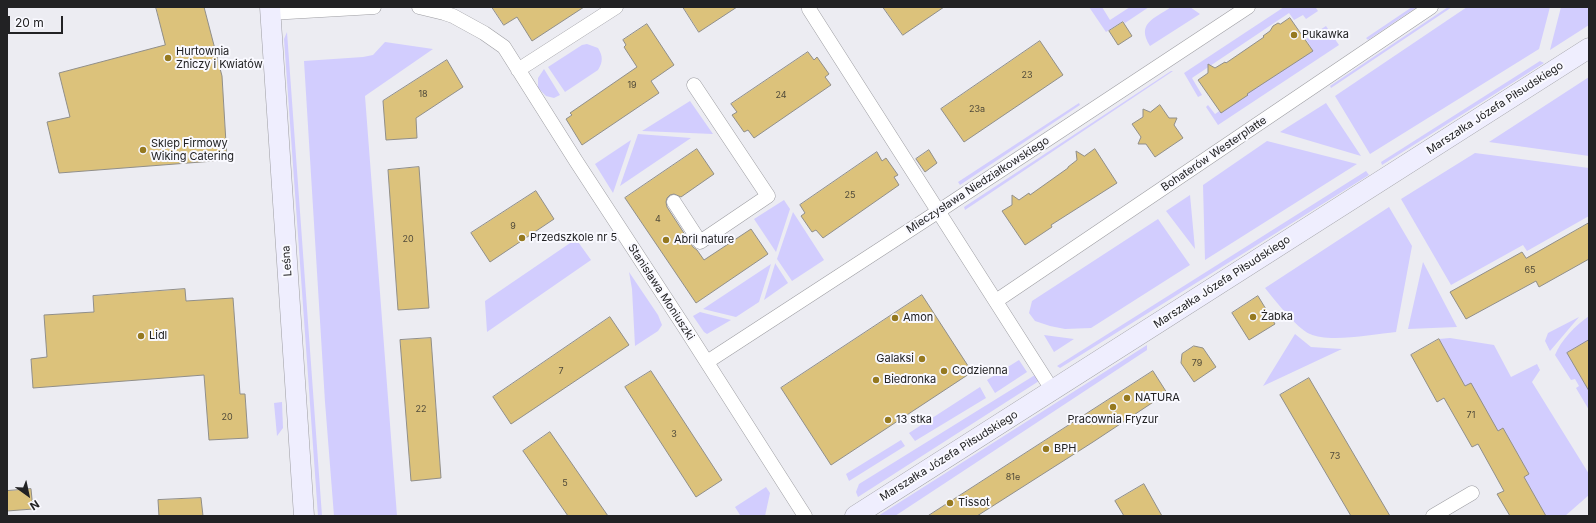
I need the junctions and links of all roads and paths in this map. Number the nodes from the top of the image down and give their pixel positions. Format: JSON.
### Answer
{"nodes":[{"id":1,"x":374,"y":7,"type":"edge"},
{"id":2,"x":419,"y":7,"type":"edge"},
{"id":3,"x":616,"y":7,"type":"edge"},
{"id":4,"x":1248,"y":7,"type":"edge"},
{"id":5,"x":1431,"y":7,"type":"edge"},
{"id":6,"x":808,"y":9,"type":"dead end"},
{"id":7,"x":270,"y":10,"type":"edge"},
{"id":8,"x":1589,"y":48,"type":"edge"},
{"id":9,"x":518,"y":70,"type":"junction"},
{"id":10,"x":694,"y":85,"type":"dead end"},
{"id":11,"x":674,"y":202,"type":"dead end"},
{"id":12,"x":939,"y":211,"type":"junction"},
{"id":13,"x":996,"y":301,"type":"junction"},
{"id":14,"x":707,"y":362,"type":"junction"},
{"id":15,"x":1053,"y":391,"type":"junction"},
{"id":16,"x":1472,"y":493,"type":"dead end"},
{"id":17,"x":304,"y":516,"type":"edge"},
{"id":18,"x":805,"y":516,"type":"edge"},
{"id":19,"x":855,"y":516,"type":"edge"},
{"id":20,"x":1433,"y":516,"type":"edge"}],
"edges":[{"from":1,"to":7,"type":"street"},
{"from":2,"to":9,"type":"street","name":"Stanisława Moniuszki"},
{"from":3,"to":9,"type":"street"},
{"from":4,"to":12,"type":"street","name":"Mieczysława Niedziałkowskiego"},
{"from":5,"to":13,"type":"street","name":"Bohaterów Westerplatte"},
{"from":6,"to":12,"type":"street"},
{"from":7,"to":17,"type":"street","name":"Leśna"},
{"from":8,"to":15,"type":"street","name":"Marszałka Józefa Piłsudskiego"},
{"from":9,"to":14,"type":"street","name":"Stanisława Moniuszki"},
{"from":10,"to":11,"type":"street"},
{"from":12,"to":13,"type":"street"},
{"from":12,"to":14,"type":"street","name":"Mieczysława Niedziałkowskiego"},
{"from":13,"to":15,"type":"street"},
{"from":14,"to":18,"type":"street","name":"Stanisława Moniuszki"},
{"from":15,"to":19,"type":"street","name":"Marszałka Józefa Piłsudskiego"},
{"from":16,"to":20,"type":"street"}]}
